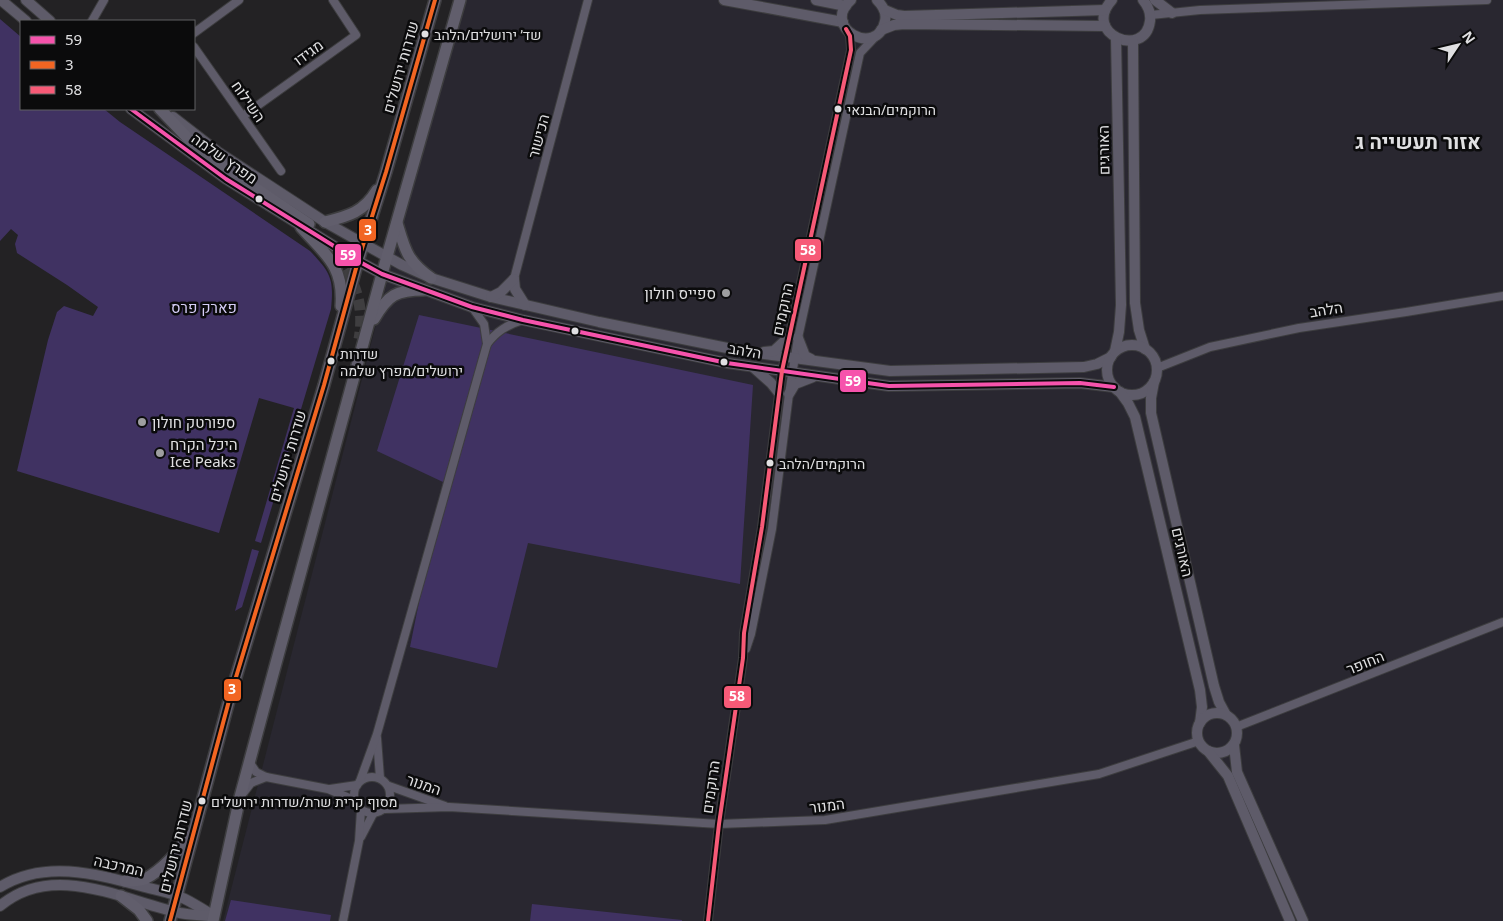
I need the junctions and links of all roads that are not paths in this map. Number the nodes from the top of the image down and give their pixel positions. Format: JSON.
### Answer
{"nodes":[{"id":1,"x":1,"y":0,"type":"edge"},
{"id":2,"x":26,"y":0,"type":"edge"},
{"id":3,"x":104,"y":0,"type":"edge"},
{"id":4,"x":238,"y":0,"type":"edge"},
{"id":5,"x":333,"y":0,"type":"edge"},
{"id":6,"x":435,"y":0,"type":"edge"},
{"id":7,"x":588,"y":0,"type":"edge"},
{"id":8,"x":724,"y":0,"type":"edge"},
{"id":9,"x":816,"y":0,"type":"edge"},
{"id":10,"x":877,"y":0,"type":"edge"},
{"id":11,"x":1112,"y":0,"type":"edge"},
{"id":12,"x":1147,"y":0,"type":"edge"},
{"id":13,"x":1487,"y":0,"type":"edge"},
{"id":14,"x":460,"y":1,"type":"edge"},
{"id":15,"x":849,"y":3,"type":"edge"},
{"id":16,"x":885,"y":10,"type":"junction"},
{"id":17,"x":1105,"y":10,"type":"junction"},
{"id":18,"x":1172,"y":13,"type":"junction"},
{"id":19,"x":1151,"y":16,"type":"junction"},
{"id":20,"x":25,"y":20,"type":"edge"},
{"id":21,"x":49,"y":20,"type":"edge"},
{"id":22,"x":93,"y":20,"type":"edge"},
{"id":23,"x":844,"y":25,"type":"junction"},
{"id":24,"x":1105,"y":26,"type":"junction"},
{"id":25,"x":195,"y":32,"type":"edge"},
{"id":26,"x":878,"y":33,"type":"junction"},
{"id":27,"x":1116,"y":38,"type":"junction"},
{"id":28,"x":1133,"y":41,"type":"junction"},
{"id":29,"x":195,"y":48,"type":"edge"},
{"id":30,"x":132,"y":110,"type":"edge"},
{"id":31,"x":162,"y":110,"type":"edge"},
{"id":32,"x":162,"y":110,"type":"edge"},
{"id":33,"x":243,"y":116,"type":"junction"},
{"id":34,"x":281,"y":171,"type":"dead end"},
{"id":35,"x":386,"y":172,"type":"junction"},
{"id":36,"x":325,"y":222,"type":"junction"},
{"id":37,"x":397,"y":223,"type":"junction"},
{"id":38,"x":305,"y":225,"type":"junction"},
{"id":39,"x":364,"y":244,"type":"junction"},
{"id":40,"x":388,"y":257,"type":"junction"},
{"id":41,"x":358,"y":261,"type":"junction"},
{"id":42,"x":382,"y":274,"type":"junction"},
{"id":43,"x":431,"y":278,"type":"junction"},
{"id":44,"x":514,"y":279,"type":"junction"},
{"id":45,"x":424,"y":290,"type":"junction"},
{"id":46,"x":1503,"y":296,"type":"edge"},
{"id":47,"x":491,"y":298,"type":"junction"},
{"id":48,"x":525,"y":305,"type":"junction"},
{"id":49,"x":472,"y":307,"type":"junction"},
{"id":50,"x":523,"y":320,"type":"junction"},
{"id":51,"x":338,"y":336,"type":"junction"},
{"id":52,"x":794,"y":337,"type":"junction"},
{"id":53,"x":359,"y":339,"type":"tunnel mouth"},
{"id":54,"x":487,"y":344,"type":"junction"},
{"id":55,"x":1145,"y":349,"type":"junction"},
{"id":56,"x":758,"y":353,"type":"junction"},
{"id":57,"x":362,"y":354,"type":"junction"},
{"id":58,"x":1113,"y":354,"type":"junction"},
{"id":59,"x":791,"y":357,"type":"junction"},
{"id":60,"x":814,"y":361,"type":"junction"},
{"id":61,"x":752,"y":366,"type":"junction"},
{"id":62,"x":1157,"y":368,"type":"junction"},
{"id":63,"x":787,"y":371,"type":"junction"},
{"id":64,"x":814,"y":376,"type":"junction"},
{"id":65,"x":1154,"y":382,"type":"junction"},
{"id":66,"x":1117,"y":389,"type":"junction"},
{"id":67,"x":784,"y":394,"type":"junction"},
{"id":68,"x":312,"y":530,"type":"junction"},
{"id":69,"x":1503,"y":622,"type":"edge"},
{"id":70,"x":1226,"y":715,"type":"junction"},
{"id":71,"x":1200,"y":723,"type":"junction"},
{"id":72,"x":1236,"y":727,"type":"junction"},
{"id":73,"x":377,"y":734,"type":"junction"},
{"id":74,"x":1199,"y":740,"type":"junction"},
{"id":75,"x":1234,"y":745,"type":"junction"},
{"id":76,"x":1208,"y":751,"type":"junction"},
{"id":77,"x":250,"y":763,"type":"junction"},
{"id":78,"x":266,"y":777,"type":"junction"},
{"id":79,"x":380,"y":778,"type":"junction"},
{"id":80,"x":358,"y":783,"type":"junction"},
{"id":81,"x":389,"y":786,"type":"junction"},
{"id":82,"x":328,"y":789,"type":"junction"},
{"id":83,"x":240,"y":797,"type":"junction"},
{"id":84,"x":354,"y":800,"type":"junction"},
{"id":85,"x":450,"y":807,"type":"junction"},
{"id":86,"x":385,"y":809,"type":"junction"},
{"id":87,"x":361,"y":810,"type":"junction"},
{"id":88,"x":373,"y":814,"type":"junction"},
{"id":89,"x":719,"y":824,"type":"junction"},
{"id":90,"x":193,"y":834,"type":"junction"},
{"id":91,"x":359,"y":841,"type":"junction"},
{"id":92,"x":125,"y":882,"type":"junction"},
{"id":93,"x":0,"y":887,"type":"edge"},
{"id":94,"x":120,"y":896,"type":"junction"},
{"id":95,"x":178,"y":896,"type":"junction"},
{"id":96,"x":0,"y":906,"type":"edge"},
{"id":97,"x":172,"y":916,"type":"edge"},
{"id":98,"x":214,"y":919,"type":"edge"},
{"id":99,"x":147,"y":921,"type":"edge"},
{"id":100,"x":342,"y":921,"type":"edge"},
{"id":101,"x":708,"y":921,"type":"edge"},
{"id":102,"x":1290,"y":921,"type":"edge"},
{"id":103,"x":1303,"y":921,"type":"edge"}],
"edges":[{"from":1,"to":20,"type":"street"},
{"from":2,"to":21,"type":"street"},
{"from":3,"to":22,"type":"street"},
{"from":4,"to":25,"type":"street"},
{"from":5,"to":33,"type":"street","name":"מגידו"},
{"from":6,"to":35,"type":"main road","name":"שדרות ירושלים"},
{"from":7,"to":44,"type":"street","name":"הכישור"},
{"from":8,"to":23,"type":"street"},
{"from":9,"to":15,"type":"street"},
{"from":10,"to":16,"type":"street"},
{"from":11,"to":17,"type":"street"},
{"from":12,"to":18,"type":"street"},
{"from":12,"to":19,"type":"street"},
{"from":13,"to":18,"type":"street"},
{"from":14,"to":37,"type":"main road"},
{"from":15,"to":23,"type":"street"},
{"from":16,"to":17,"type":"street"},
{"from":16,"to":26,"type":"street"},
{"from":17,"to":24,"type":"street"},
{"from":18,"to":19,"type":"street"},
{"from":19,"to":28,"type":"street"},
{"from":23,"to":26,"type":"street"},
{"from":23,"to":52,"type":"street","name":"הרוקמים"},
{"from":24,"to":26,"type":"street"},
{"from":24,"to":27,"type":"street"},
{"from":26,"to":52,"type":"street","name":"הרוקמים"},
{"from":27,"to":28,"type":"street"},
{"from":27,"to":58,"type":"street","name":"האורגים"},
{"from":28,"to":55,"type":"street","name":"האורגים"},
{"from":29,"to":33,"type":"street","name":"השילוח"},
{"from":30,"to":38,"type":"street","name":"מפרץ שלמה"},
{"from":31,"to":38,"type":"main road"},
{"from":32,"to":36,"type":"street","name":"מפרץ שלמה"},
{"from":33,"to":34,"type":"street","name":"השילוח"},
{"from":35,"to":36,"type":"main road"},
{"from":35,"to":39,"type":"main road","name":"שדרות ירושלים"},
{"from":36,"to":39,"type":"street","name":"מפרץ שלמה"},
{"from":37,"to":40,"type":"main road"},
{"from":37,"to":43,"type":"main road"},
{"from":38,"to":41,"type":"street","name":"מפרץ שלמה"},
{"from":38,"to":51,"type":"main road"},
{"from":39,"to":40,"type":"street","name":"מפרץ שלמה"},
{"from":39,"to":41,"type":"main road","name":"שדרות ירושלים"},
{"from":40,"to":42,"type":"main road"},
{"from":40,"to":43,"type":"street","name":"הלהב"},
{"from":41,"to":42,"type":"street","name":"מפרץ שלמה"},
{"from":41,"to":51,"type":"main road","name":"שדרות ירושלים"},
{"from":42,"to":45,"type":"street","name":"הלהב"},
{"from":42,"to":57,"type":"main road"},
{"from":43,"to":47,"type":"street","name":"הלהב"},
{"from":44,"to":47,"type":"street"},
{"from":44,"to":48,"type":"street"},
{"from":45,"to":49,"type":"street","name":"הלהב"},
{"from":45,"to":57,"type":"main road"},
{"from":46,"to":62,"type":"street","name":"הלהב"},
{"from":47,"to":48,"type":"street","name":"הלהב"},
{"from":48,"to":56,"type":"street","name":"הלהב"},
{"from":49,"to":50,"type":"street","name":"הלהב"},
{"from":49,"to":54,"type":"street"},
{"from":50,"to":54,"type":"street"},
{"from":50,"to":61,"type":"street","name":"הלהב"},
{"from":51,"to":90,"type":"main road","name":"שדרות ירושלים"},
{"from":52,"to":56,"type":"street"},
{"from":52,"to":59,"type":"street","name":"הרוקמים"},
{"from":52,"to":60,"type":"street"},
{"from":53,"to":68,"type":"main road"},
{"from":54,"to":73,"type":"street"},
{"from":55,"to":58,"type":"street"},
{"from":55,"to":62,"type":"street"},
{"from":56,"to":59,"type":"street","name":"הלהב"},
{"from":57,"to":68,"type":"main road"},
{"from":58,"to":60,"type":"street","name":"הלהב"},
{"from":58,"to":66,"type":"street"},
{"from":59,"to":60,"type":"street","name":"הלהב"},
{"from":59,"to":63,"type":"street","name":"הרוקמים"},
{"from":61,"to":63,"type":"street","name":"הלהב"},
{"from":61,"to":67,"type":"street"},
{"from":62,"to":65,"type":"street"},
{"from":63,"to":64,"type":"street","name":"הלהב"},
{"from":63,"to":67,"type":"street","name":"הרוקמים"},
{"from":64,"to":66,"type":"street","name":"הלהב"},
{"from":64,"to":67,"type":"street"},
{"from":65,"to":66,"type":"street"},
{"from":65,"to":70,"type":"street","name":"האורגים"},
{"from":66,"to":71,"type":"street","name":"האורגים"},
{"from":67,"to":89,"type":"street","name":"הרוקמים"},
{"from":68,"to":77,"type":"main road"},
{"from":69,"to":72,"type":"street","name":"החופר"},
{"from":70,"to":71,"type":"street"},
{"from":70,"to":72,"type":"street"},
{"from":71,"to":74,"type":"street"},
{"from":72,"to":75,"type":"street"},
{"from":73,"to":79,"type":"street"},
{"from":73,"to":80,"type":"street"},
{"from":74,"to":76,"type":"street"},
{"from":74,"to":89,"type":"street","name":"המנור"},
{"from":75,"to":76,"type":"street"},
{"from":75,"to":103,"type":"street"},
{"from":76,"to":102,"type":"street"},
{"from":77,"to":78,"type":"street"},
{"from":77,"to":83,"type":"main road"},
{"from":78,"to":82,"type":"street"},
{"from":78,"to":83,"type":"street"},
{"from":79,"to":80,"type":"street"},
{"from":79,"to":81,"type":"street"},
{"from":80,"to":82,"type":"street"},
{"from":80,"to":84,"type":"street"},
{"from":81,"to":85,"type":"street","name":"המנור"},
{"from":81,"to":86,"type":"street"},
{"from":82,"to":84,"type":"street"},
{"from":83,"to":98,"type":"main road"},
{"from":84,"to":87,"type":"street"},
{"from":85,"to":86,"type":"street","name":"המנור"},
{"from":85,"to":89,"type":"street","name":"המנור"},
{"from":86,"to":88,"type":"street"},
{"from":87,"to":88,"type":"street"},
{"from":87,"to":91,"type":"street"},
{"from":88,"to":91,"type":"street"},
{"from":89,"to":101,"type":"street","name":"הרוקמים"},
{"from":90,"to":92,"type":"main road"},
{"from":90,"to":95,"type":"main road","name":"שדרות ירושלים"},
{"from":91,"to":100,"type":"street"},
{"from":92,"to":93,"type":"street","name":"המרכבה"},
{"from":92,"to":95,"type":"street","name":"המרכבה"},
{"from":94,"to":96,"type":"street","name":"המרכבה"},
{"from":94,"to":97,"type":"street","name":"המרכבה"},
{"from":94,"to":99,"type":"main road"},
{"from":95,"to":97,"type":"main road","name":"שדרות ירושלים"},
{"from":95,"to":98,"type":"street","name":"המרכבה"},
{"from":97,"to":98,"type":"street","name":"המרכבה"}]}
